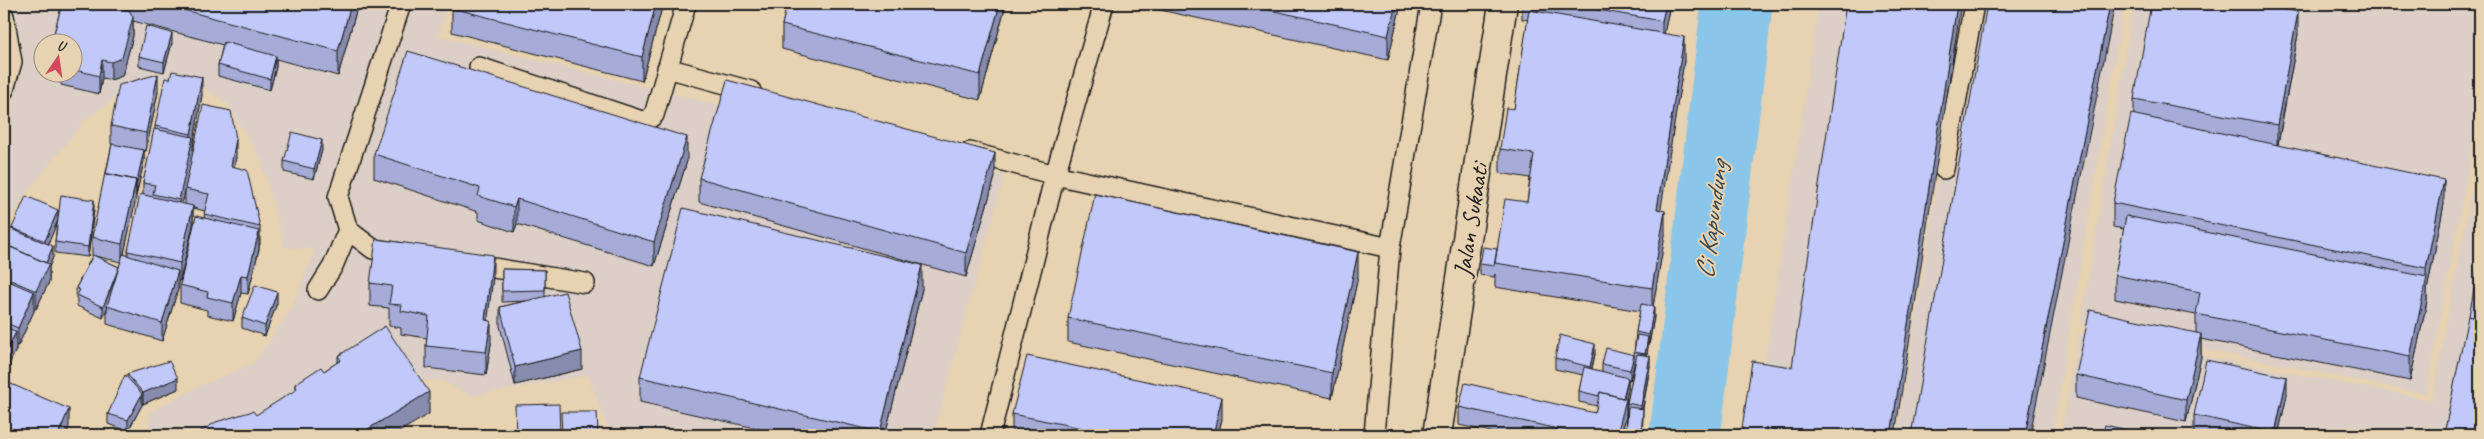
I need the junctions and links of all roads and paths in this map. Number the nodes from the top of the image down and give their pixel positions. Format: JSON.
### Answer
{"nodes":[{"id":1,"x":401,"y":4,"type":"edge"},
{"id":2,"x":686,"y":4,"type":"edge"},
{"id":3,"x":1104,"y":4,"type":"edge"},
{"id":4,"x":1431,"y":4,"type":"edge"},
{"id":5,"x":1503,"y":4,"type":"edge"},
{"id":6,"x":1974,"y":4,"type":"edge"},
{"id":7,"x":4,"y":16,"type":"edge"},
{"id":8,"x":479,"y":67,"type":"dead end"},
{"id":9,"x":667,"y":68,"type":"junction"},
{"id":10,"x":4,"y":90,"type":"edge"},
{"id":11,"x":771,"y":96,"type":"edge"},
{"id":12,"x":951,"y":146,"type":"edge"},
{"id":13,"x":1944,"y":169,"type":"dead end"},
{"id":14,"x":1055,"y":175,"type":"junction"},
{"id":15,"x":348,"y":230,"type":"junction"},
{"id":16,"x":1390,"y":248,"type":"junction"},
{"id":17,"x":421,"y":257,"type":"edge"},
{"id":18,"x":450,"y":261,"type":"edge"},
{"id":19,"x":585,"y":283,"type":"dead end"},
{"id":20,"x":318,"y":290,"type":"dead end"},
{"id":21,"x":990,"y":435,"type":"edge"},
{"id":22,"x":1374,"y":435,"type":"edge"},
{"id":23,"x":1437,"y":435,"type":"edge"}],
"edges":[{"from":1,"to":15,"type":"lane"},
{"from":2,"to":9,"type":"lane"},
{"from":3,"to":14,"type":"lane"},
{"from":4,"to":16,"type":"lane"},
{"from":5,"to":23,"type":"street","name":"Jalan Sukaati"},
{"from":6,"to":13,"type":"lane"},
{"from":7,"to":10,"type":"lane"},
{"from":8,"to":9,"type":"lane"},
{"from":9,"to":11,"type":"lane"},
{"from":12,"to":14,"type":"lane"},
{"from":14,"to":16,"type":"lane"},
{"from":14,"to":21,"type":"lane"},
{"from":15,"to":17,"type":"lane"},
{"from":15,"to":20,"type":"lane"},
{"from":16,"to":22,"type":"lane"},
{"from":18,"to":19,"type":"lane"}]}
